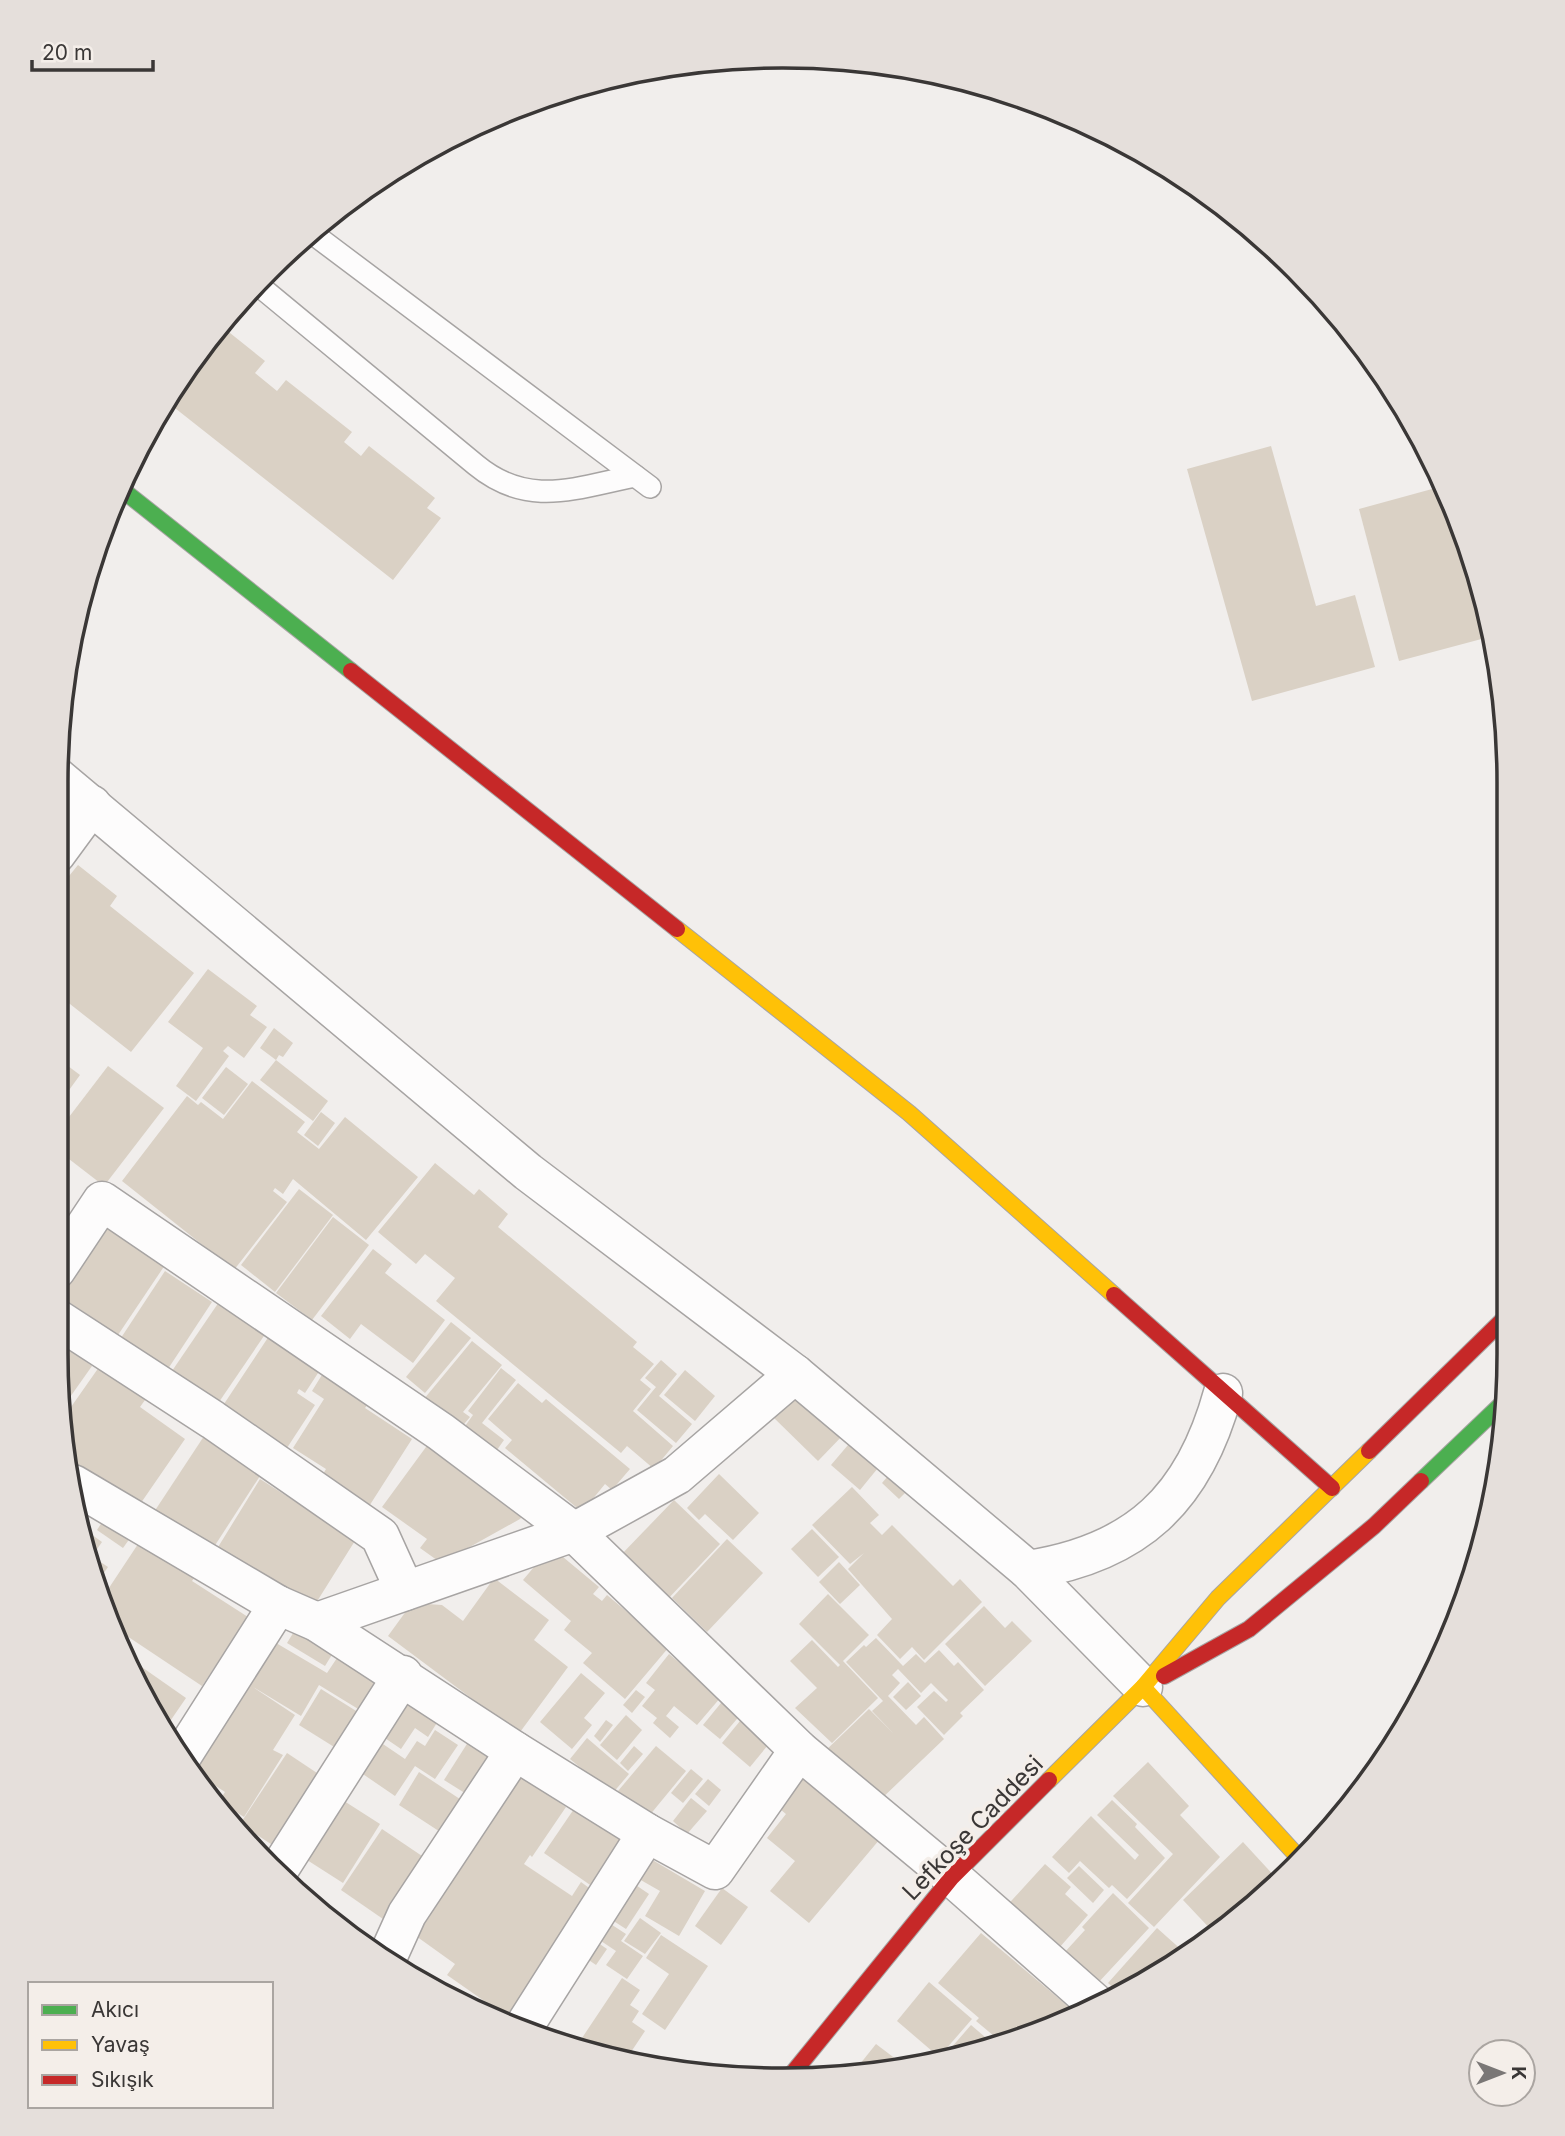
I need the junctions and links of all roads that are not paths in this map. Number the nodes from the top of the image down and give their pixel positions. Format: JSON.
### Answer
{"nodes":[{"id":1,"x":320,"y":239,"type":"edge"},
{"id":2,"x":265,"y":290,"type":"edge"},
{"id":3,"x":129,"y":495,"type":"edge"},
{"id":4,"x":68,"y":786,"type":"edge"},
{"id":5,"x":92,"y":805,"type":"junction"},
{"id":6,"x":68,"y":838,"type":"edge"},
{"id":7,"x":68,"y":1252,"type":"edge"},
{"id":8,"x":68,"y":1326,"type":"edge"},
{"id":9,"x":1497,"y":1326,"type":"edge"},
{"id":10,"x":795,"y":1374,"type":"junction"},
{"id":11,"x":1223,"y":1393,"type":"junction"},
{"id":12,"x":1494,"y":1411,"type":"edge"},
{"id":13,"x":1332,"y":1488,"type":"junction"},
{"id":14,"x":81,"y":1489,"type":"edge"},
{"id":15,"x":574,"y":1532,"type":"junction"},
{"id":16,"x":1028,"y":1570,"type":"junction"},
{"id":17,"x":405,"y":1591,"type":"junction"},
{"id":18,"x":278,"y":1605,"type":"junction"},
{"id":19,"x":317,"y":1622,"type":"junction"},
{"id":20,"x":403,"y":1675,"type":"junction"},
{"id":21,"x":1143,"y":1687,"type":"junction"},
{"id":22,"x":187,"y":1747,"type":"edge"},
{"id":23,"x":799,"y":1750,"type":"junction"},
{"id":24,"x":515,"y":1751,"type":"junction"},
{"id":25,"x":647,"y":1833,"type":"junction"},
{"id":26,"x":1294,"y":1852,"type":"edge"},
{"id":27,"x":282,"y":1864,"type":"edge"},
{"id":28,"x":952,"y":1877,"type":"junction"},
{"id":29,"x":391,"y":1950,"type":"edge"},
{"id":30,"x":1089,"y":1998,"type":"edge"},
{"id":31,"x":528,"y":2020,"type":"edge"},
{"id":32,"x":797,"y":2067,"type":"edge"}],
"edges":[{"from":1,"to":2,"type":"lane"},
{"from":3,"to":11,"type":"street"},
{"from":4,"to":5,"type":"street"},
{"from":5,"to":6,"type":"street"},
{"from":5,"to":10,"type":"street"},
{"from":7,"to":15,"type":"street"},
{"from":8,"to":17,"type":"street"},
{"from":9,"to":13,"type":"street"},
{"from":10,"to":15,"type":"street"},
{"from":10,"to":16,"type":"street"},
{"from":11,"to":13,"type":"street"},
{"from":11,"to":16,"type":"street"},
{"from":12,"to":21,"type":"street"},
{"from":13,"to":21,"type":"street"},
{"from":14,"to":18,"type":"street"},
{"from":15,"to":17,"type":"street"},
{"from":15,"to":23,"type":"street"},
{"from":16,"to":21,"type":"street"},
{"from":17,"to":19,"type":"street"},
{"from":18,"to":19,"type":"street"},
{"from":18,"to":22,"type":"street"},
{"from":19,"to":20,"type":"street"},
{"from":20,"to":24,"type":"street"},
{"from":20,"to":27,"type":"street"},
{"from":21,"to":26,"type":"street"},
{"from":21,"to":28,"type":"street","name":"Lefkoşe Caddesi"},
{"from":23,"to":25,"type":"street"},
{"from":23,"to":28,"type":"street"},
{"from":24,"to":25,"type":"street"},
{"from":24,"to":29,"type":"street"},
{"from":25,"to":31,"type":"street"},
{"from":28,"to":30,"type":"street"},
{"from":28,"to":32,"type":"street","name":"Lefkoşe Caddesi"}]}
